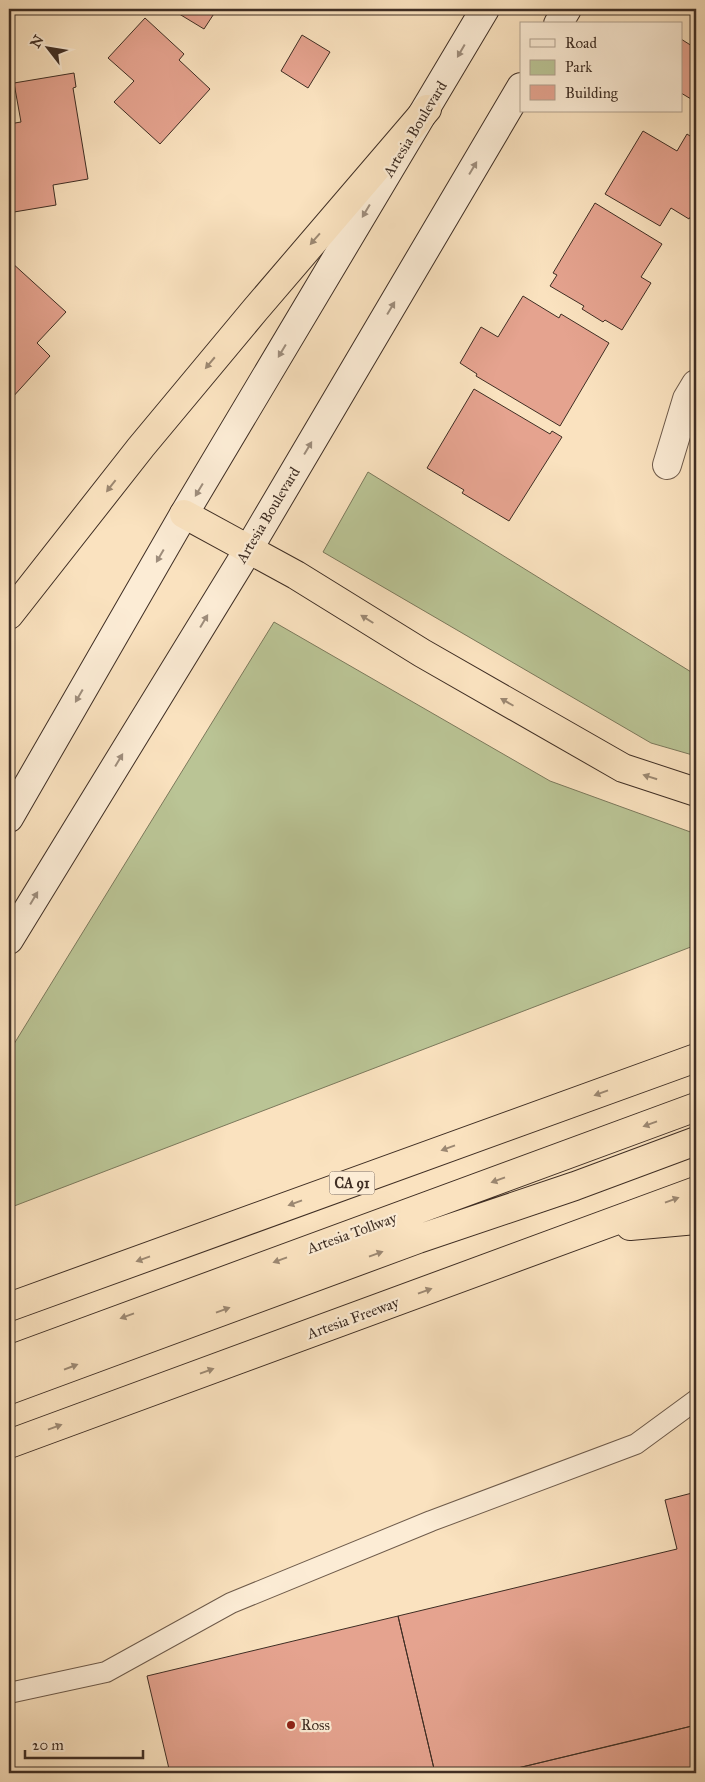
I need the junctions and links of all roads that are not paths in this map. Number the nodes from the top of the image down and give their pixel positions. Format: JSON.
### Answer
{"nodes":[{"id":1,"x":485,"y":9,"type":"edge"},
{"id":2,"x":567,"y":9,"type":"edge"},
{"id":3,"x":559,"y":22,"type":"edge"},
{"id":4,"x":520,"y":89,"type":"edge"},
{"id":5,"x":426,"y":109,"type":"junction"},
{"id":6,"x":696,"y":384,"type":"edge"},
{"id":7,"x":667,"y":465,"type":"dead end"},
{"id":8,"x":184,"y":514,"type":"junction"},
{"id":9,"x":248,"y":550,"type":"junction"},
{"id":10,"x":9,"y":615,"type":"edge"},
{"id":11,"x":696,"y":792,"type":"edge"},
{"id":12,"x":9,"y":818,"type":"edge"},
{"id":13,"x":9,"y":940,"type":"edge"},
{"id":14,"x":696,"y":1058,"type":"edge"},
{"id":15,"x":696,"y":1107,"type":"edge"},
{"id":16,"x":696,"y":1141,"type":"edge"},
{"id":17,"x":696,"y":1191,"type":"edge"},
{"id":18,"x":696,"y":1220,"type":"edge"},
{"id":19,"x":593,"y":1229,"type":"junction"},
{"id":20,"x":9,"y":1307,"type":"edge"},
{"id":21,"x":9,"y":1360,"type":"edge"},
{"id":22,"x":9,"y":1390,"type":"edge"},
{"id":23,"x":696,"y":1400,"type":"edge"},
{"id":24,"x":9,"y":1444,"type":"edge"},
{"id":25,"x":9,"y":1692,"type":"edge"}],
"edges":[{"from":1,"to":5,"type":"main road","name":"Artesia Boulevard","one_way":true},
{"from":2,"to":3,"type":"main road"},
{"from":9,"to":4,"type":"main road","name":"Artesia Boulevard","one_way":true},
{"from":5,"to":8,"type":"main road","name":"Artesia Boulevard","one_way":true},
{"from":5,"to":10,"type":"highway","one_way":true},
{"from":6,"to":7,"type":"main road"},
{"from":8,"to":9,"type":"highway"},
{"from":8,"to":12,"type":"main road","name":"Artesia Boulevard","one_way":true},
{"from":11,"to":9,"type":"highway","one_way":true},
{"from":13,"to":9,"type":"main road","name":"Artesia Boulevard","one_way":true},
{"from":14,"to":20,"type":"highway","number":"CA 91","one_way":true},
{"from":15,"to":21,"type":"highway","name":"Artesia Tollway","one_way":true},
{"from":22,"to":16,"type":"highway","name":"Artesia Tollway","one_way":true},
{"from":19,"to":17,"type":"highway","name":"Artesia Freeway","one_way":true},
{"from":18,"to":19,"type":"highway"},
{"from":24,"to":19,"type":"highway","name":"Artesia Freeway","one_way":true},
{"from":23,"to":25,"type":"lane"}]}
